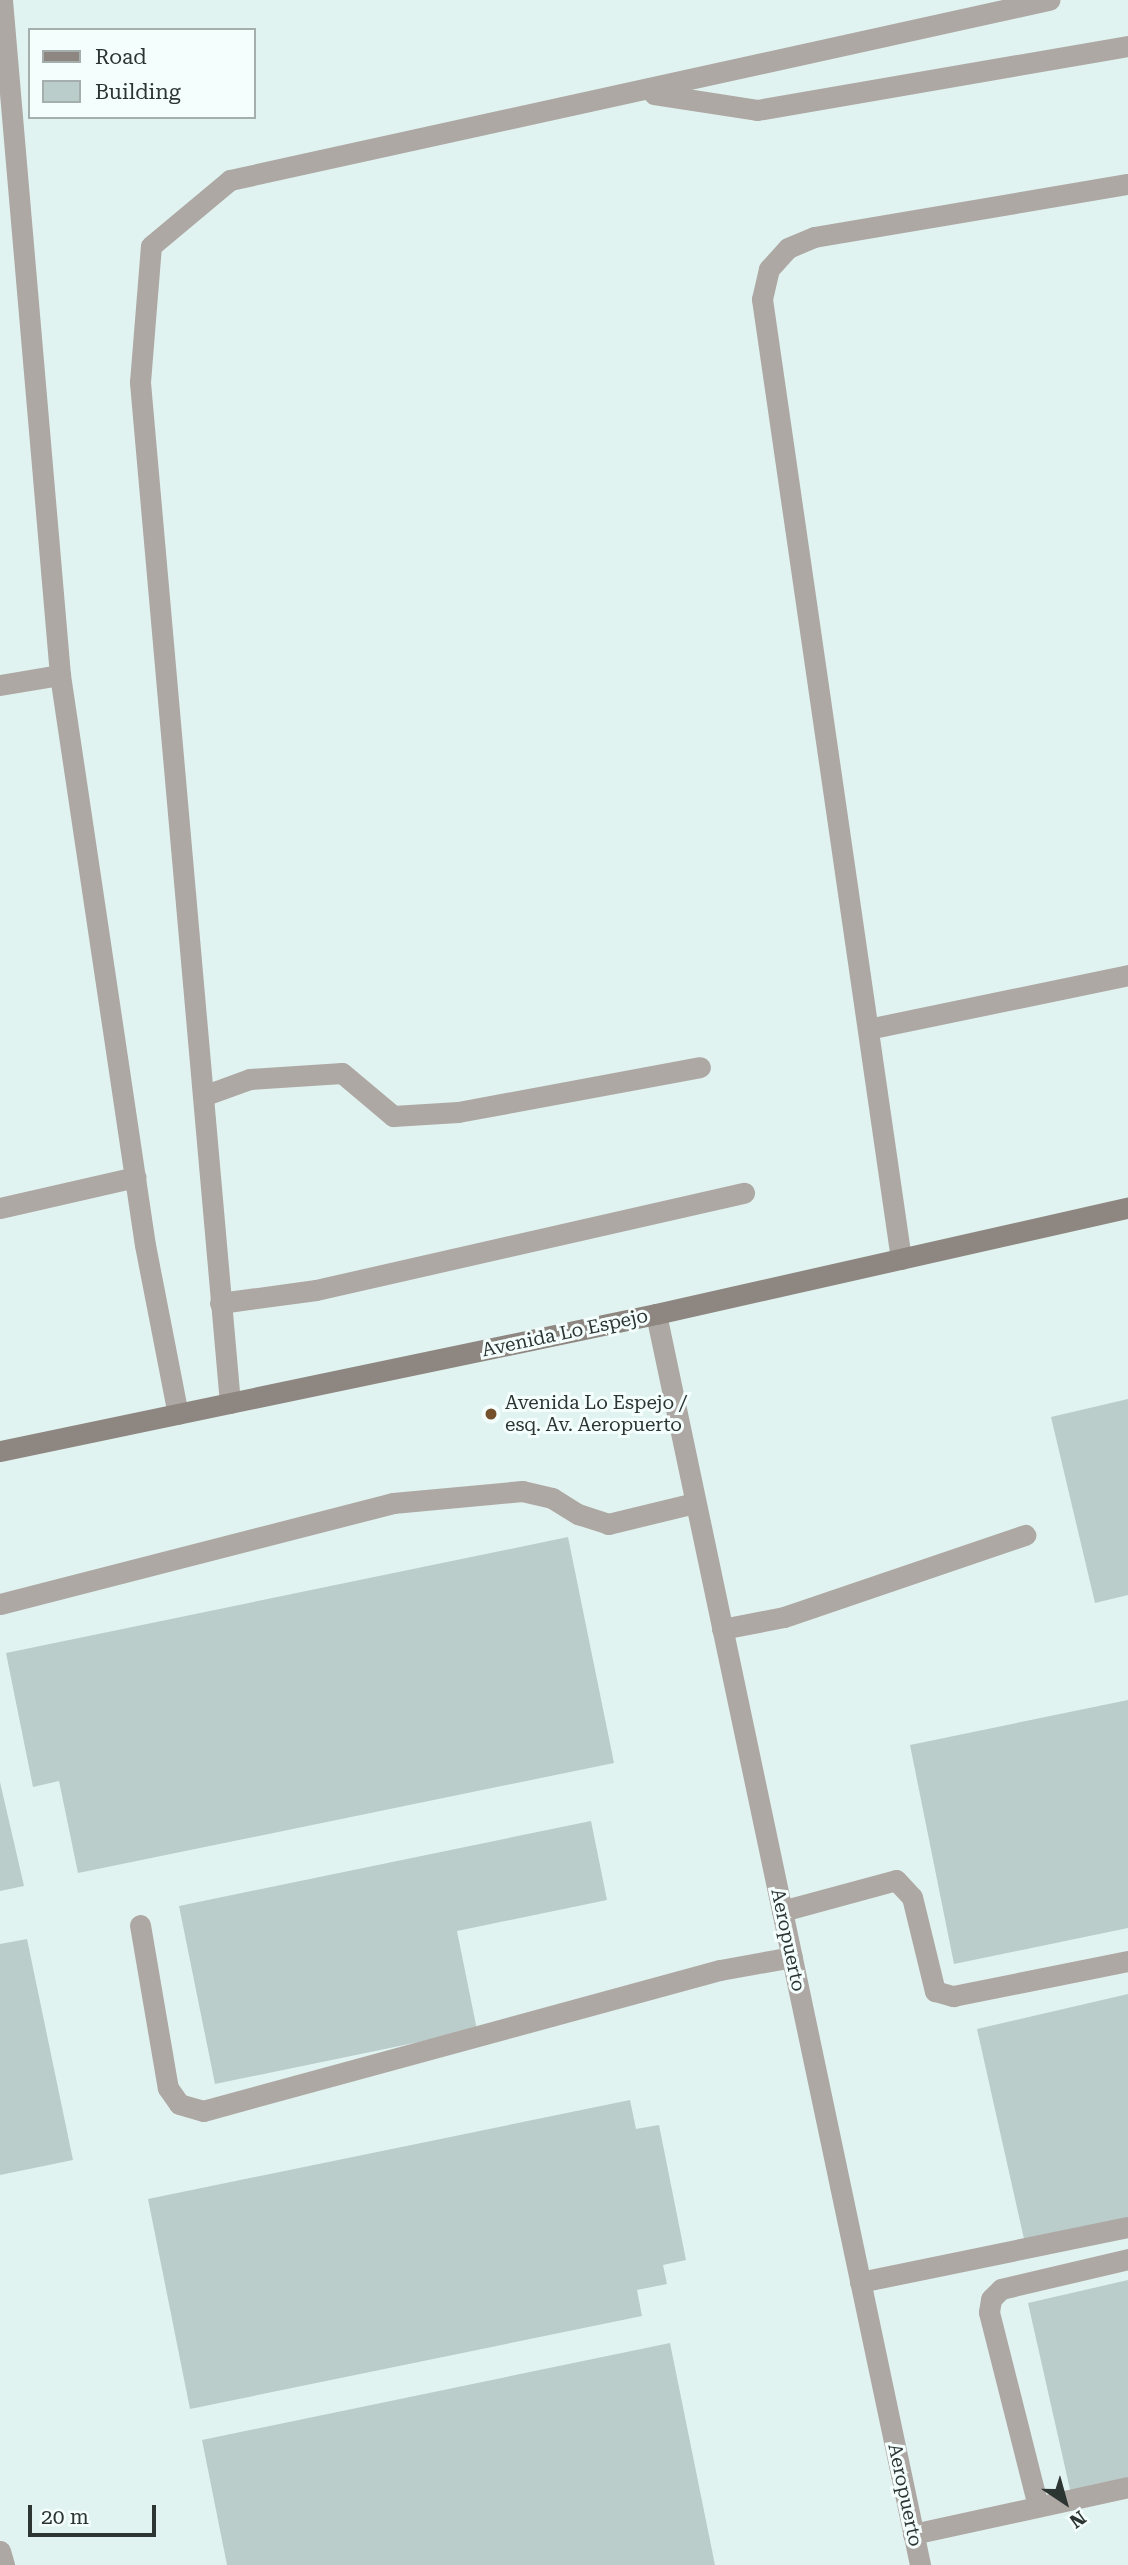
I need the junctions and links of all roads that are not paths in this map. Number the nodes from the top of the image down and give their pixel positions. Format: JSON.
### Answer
{"nodes":[{"id":1,"x":2,"y":0,"type":"edge"},
{"id":2,"x":1049,"y":0,"type":"edge"},
{"id":3,"x":1128,"y":46,"type":"edge"},
{"id":4,"x":642,"y":93,"type":"junction"},
{"id":5,"x":1128,"y":184,"type":"edge"},
{"id":6,"x":61,"y":675,"type":"junction"},
{"id":7,"x":0,"y":685,"type":"edge"},
{"id":8,"x":1128,"y":975,"type":"edge"},
{"id":9,"x":868,"y":1029,"type":"junction"},
{"id":10,"x":700,"y":1067,"type":"dead end"},
{"id":11,"x":203,"y":1096,"type":"junction"},
{"id":12,"x":135,"y":1177,"type":"junction"},
{"id":13,"x":744,"y":1192,"type":"dead end"},
{"id":14,"x":0,"y":1208,"type":"edge"},
{"id":15,"x":1128,"y":1208,"type":"edge"},
{"id":16,"x":901,"y":1259,"type":"junction"},
{"id":17,"x":220,"y":1303,"type":"junction"},
{"id":18,"x":656,"y":1314,"type":"junction"},
{"id":19,"x":230,"y":1403,"type":"junction"},
{"id":20,"x":178,"y":1414,"type":"junction"},
{"id":21,"x":0,"y":1451,"type":"edge"},
{"id":22,"x":695,"y":1503,"type":"junction"},
{"id":23,"x":1025,"y":1535,"type":"dead end"},
{"id":24,"x":0,"y":1604,"type":"edge"},
{"id":25,"x":722,"y":1629,"type":"junction"},
{"id":26,"x":782,"y":1911,"type":"junction"},
{"id":27,"x":140,"y":1925,"type":"dead end"},
{"id":28,"x":792,"y":1957,"type":"junction"},
{"id":29,"x":1128,"y":1961,"type":"edge"},
{"id":30,"x":1128,"y":2227,"type":"edge"},
{"id":31,"x":1128,"y":2259,"type":"edge"},
{"id":32,"x":860,"y":2282,"type":"junction"},
{"id":33,"x":1128,"y":2487,"type":"edge"},
{"id":34,"x":1038,"y":2506,"type":"junction"},
{"id":35,"x":913,"y":2534,"type":"junction"},
{"id":36,"x":0,"y":2552,"type":"edge"},
{"id":37,"x":4,"y":2565,"type":"edge"},
{"id":38,"x":920,"y":2565,"type":"edge"}],
"edges":[{"from":1,"to":6,"type":"street"},
{"from":2,"to":4,"type":"street"},
{"from":3,"to":4,"type":"street"},
{"from":4,"to":11,"type":"street"},
{"from":5,"to":9,"type":"street"},
{"from":6,"to":7,"type":"street"},
{"from":6,"to":12,"type":"street"},
{"from":8,"to":9,"type":"street"},
{"from":9,"to":16,"type":"street"},
{"from":10,"to":11,"type":"street"},
{"from":11,"to":17,"type":"street"},
{"from":12,"to":14,"type":"street"},
{"from":12,"to":20,"type":"street"},
{"from":13,"to":17,"type":"street"},
{"from":15,"to":16,"type":"main road","name":"Avenida Lo Espejo"},
{"from":16,"to":18,"type":"main road","name":"Avenida Lo Espejo"},
{"from":17,"to":19,"type":"street"},
{"from":18,"to":19,"type":"main road","name":"Avenida Lo Espejo"},
{"from":18,"to":22,"type":"street","name":"Aeropuerto"},
{"from":19,"to":20,"type":"main road","name":"Avenida Lo Espejo"},
{"from":20,"to":21,"type":"main road","name":"Avenida Lo Espejo"},
{"from":22,"to":24,"type":"street"},
{"from":22,"to":25,"type":"street","name":"Aeropuerto"},
{"from":23,"to":25,"type":"street"},
{"from":25,"to":26,"type":"street","name":"Aeropuerto"},
{"from":26,"to":28,"type":"street","name":"Aeropuerto"},
{"from":26,"to":29,"type":"street"},
{"from":27,"to":28,"type":"street"},
{"from":28,"to":32,"type":"street","name":"Aeropuerto"},
{"from":30,"to":32,"type":"street"},
{"from":31,"to":34,"type":"street"},
{"from":32,"to":35,"type":"street","name":"Aeropuerto"},
{"from":33,"to":34,"type":"street"},
{"from":34,"to":35,"type":"street"},
{"from":35,"to":38,"type":"street","name":"Aeropuerto"},
{"from":36,"to":37,"type":"street"}]}
